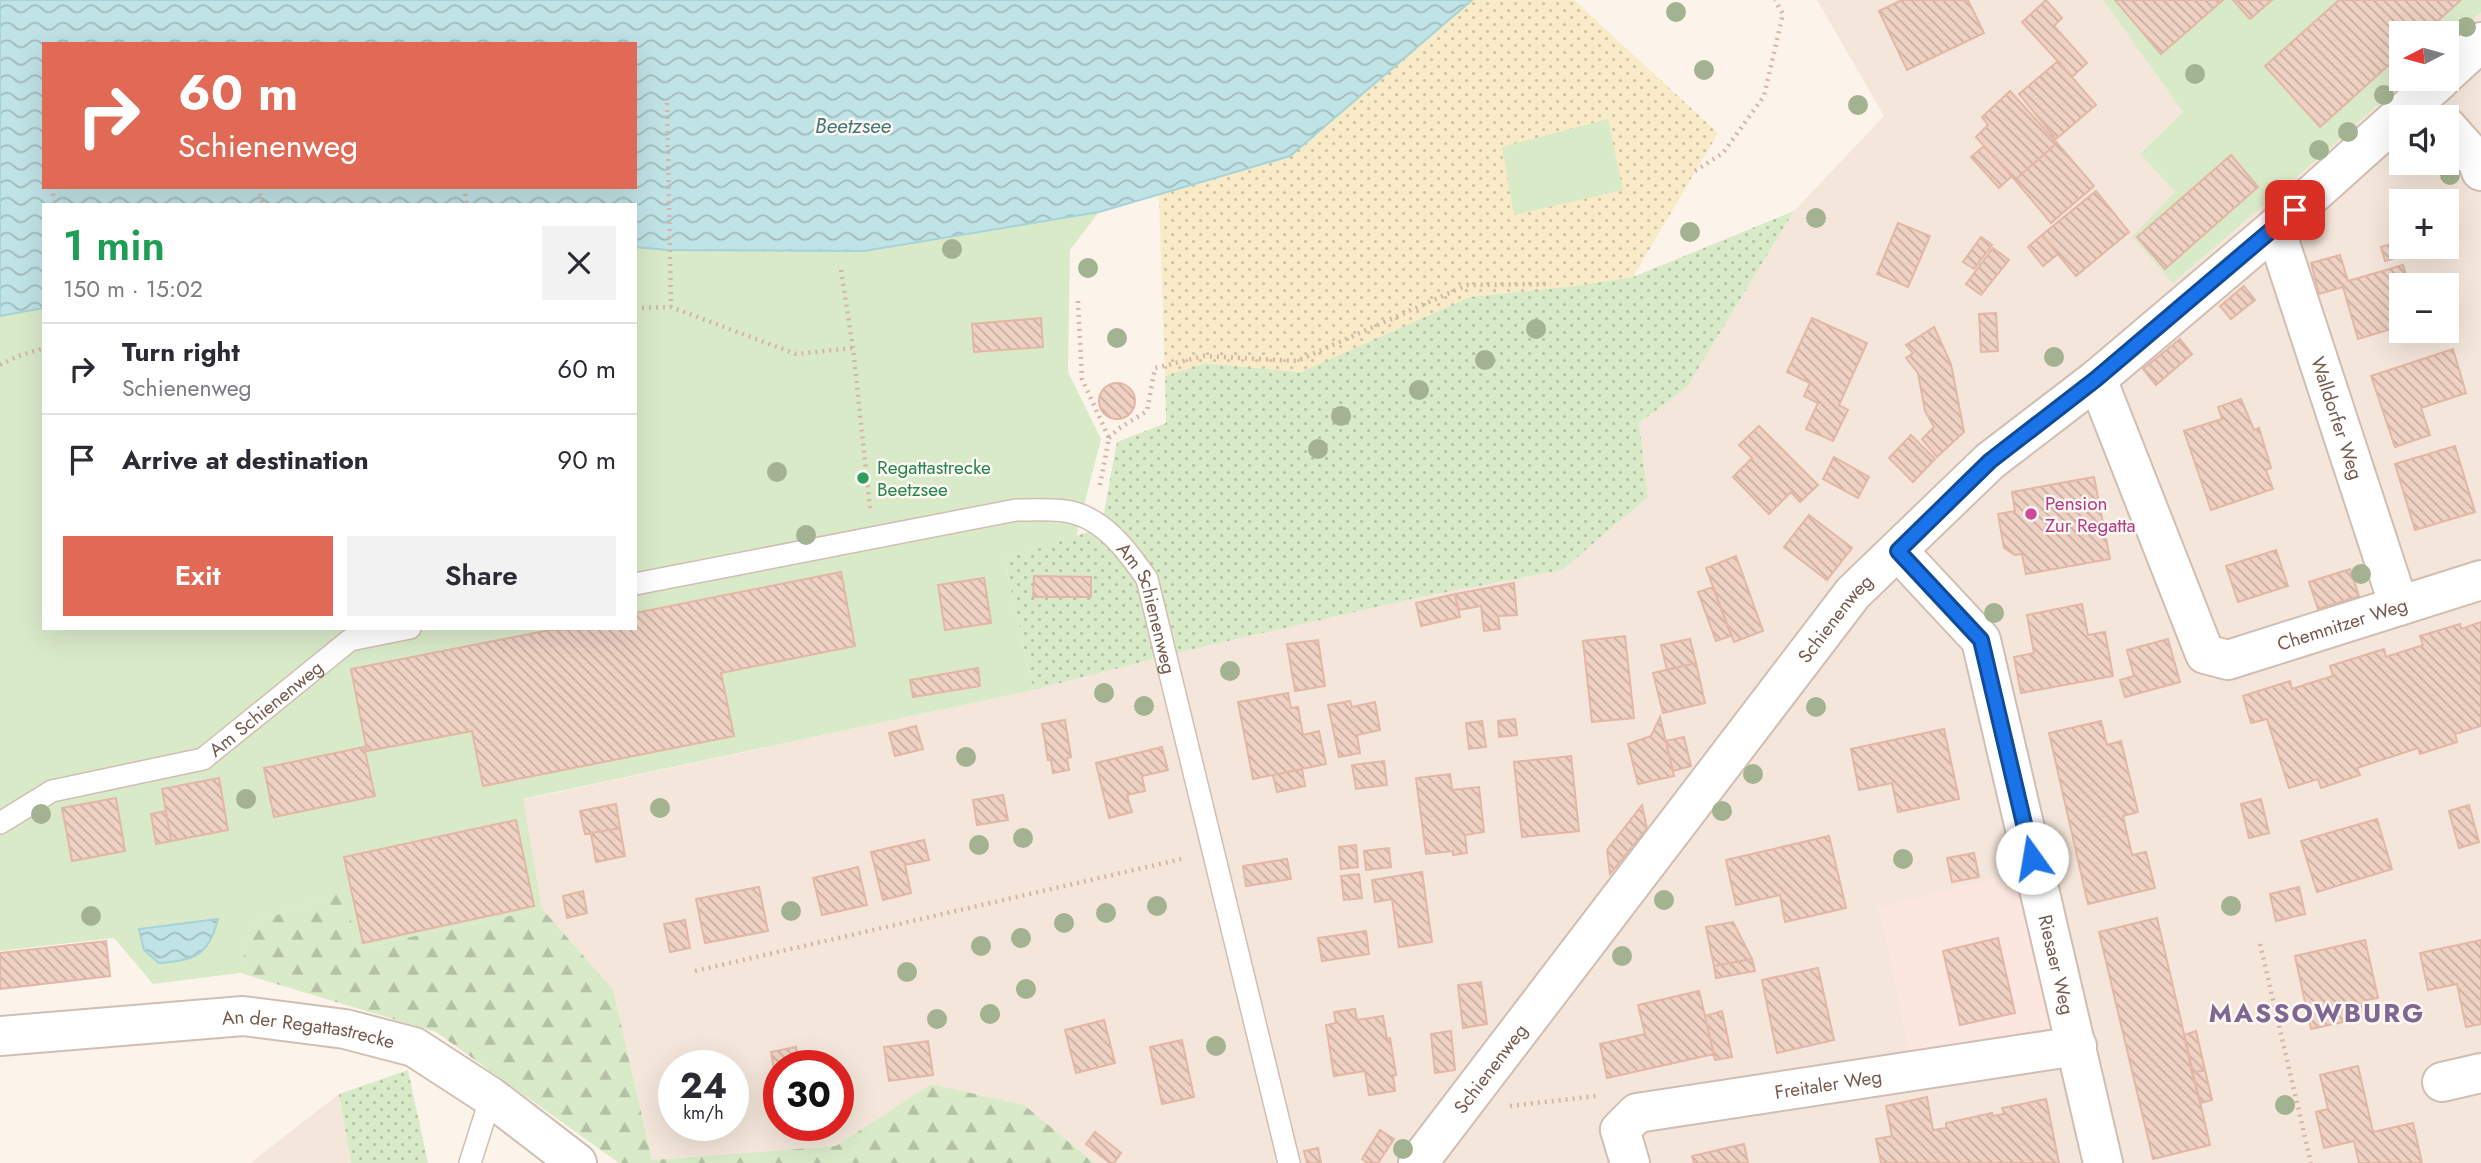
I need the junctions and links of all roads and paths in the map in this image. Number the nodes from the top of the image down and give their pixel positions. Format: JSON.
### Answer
{"nodes":[{"id":1,"x":1776,"y":0,"type":"edge"},
{"id":2,"x":2481,"y":42,"type":"edge"},
{"id":3,"x":2459,"y":62,"type":"edge"},
{"id":4,"x":667,"y":103,"type":"dead end"},
{"id":5,"x":2389,"y":137,"type":"edge"},
{"id":6,"x":2459,"y":141,"type":"edge"},
{"id":7,"x":1695,"y":171,"type":"dead end"},
{"id":8,"x":2481,"y":171,"type":"edge"},
{"id":9,"x":2275,"y":228,"type":"junction"},
{"id":10,"x":842,"y":270,"type":"dead end"},
{"id":11,"x":1551,"y":284,"type":"dead end"},
{"id":12,"x":1078,"y":301,"type":"dead end"},
{"id":13,"x":671,"y":307,"type":"junction"},
{"id":14,"x":637,"y":308,"type":"edge"},
{"id":15,"x":853,"y":348,"type":"junction"},
{"id":16,"x":42,"y":349,"type":"edge"},
{"id":17,"x":0,"y":365,"type":"edge"},
{"id":18,"x":2096,"y":379,"type":"junction"},
{"id":19,"x":1109,"y":438,"type":"junction"},
{"id":20,"x":1094,"y":522,"type":"junction"},
{"id":21,"x":873,"y":536,"type":"junction"},
{"id":22,"x":1898,"y":551,"type":"junction"},
{"id":23,"x":2481,"y":580,"type":"edge"},
{"id":24,"x":637,"y":583,"type":"edge"},
{"id":25,"x":2399,"y":606,"type":"junction"},
{"id":26,"x":400,"y":630,"type":"edge"},
{"id":27,"x":0,"y":823,"type":"edge"},
{"id":28,"x":1214,"y":852,"type":"junction"},
{"id":29,"x":2260,"y":944,"type":"dead end"},
{"id":30,"x":695,"y":971,"type":"dead end"},
{"id":31,"x":0,"y":1036,"type":"edge"},
{"id":32,"x":2077,"y":1046,"type":"junction"},
{"id":33,"x":2481,"y":1073,"type":"edge"},
{"id":34,"x":2442,"y":1082,"type":"dead end"},
{"id":35,"x":491,"y":1097,"type":"junction"},
{"id":36,"x":1457,"y":1112,"type":"junction"},
{"id":37,"x":1625,"y":1147,"type":"edge"},
{"id":38,"x":470,"y":1163,"type":"edge"},
{"id":39,"x":577,"y":1163,"type":"edge"},
{"id":40,"x":1289,"y":1163,"type":"edge"},
{"id":41,"x":1418,"y":1163,"type":"edge"},
{"id":42,"x":2103,"y":1163,"type":"edge"},
{"id":43,"x":2311,"y":1163,"type":"edge"}],
"edges":[{"from":1,"to":7,"type":"path"},
{"from":2,"to":3,"type":"street"},
{"from":4,"to":13,"type":"path"},
{"from":5,"to":9,"type":"street","name":"Schienenweg"},
{"from":6,"to":8,"type":"street"},
{"from":9,"to":18,"type":"street","name":"Schienenweg"},
{"from":9,"to":25,"type":"street","name":"Walldorfer Weg"},
{"from":10,"to":15,"type":"path"},
{"from":11,"to":19,"type":"path"},
{"from":12,"to":19,"type":"path"},
{"from":13,"to":14,"type":"path"},
{"from":13,"to":15,"type":"path"},
{"from":15,"to":21,"type":"path"},
{"from":16,"to":17,"type":"path"},
{"from":18,"to":22,"type":"street","name":"Schienenweg"},
{"from":18,"to":25,"type":"street","name":"Chemnitzer Weg"},
{"from":19,"to":20,"type":"path"},
{"from":20,"to":21,"type":"lane","name":"Am Schienenweg"},
{"from":20,"to":28,"type":"lane","name":"Am Schienenweg"},
{"from":21,"to":24,"type":"lane","name":"Am Schienenweg"},
{"from":22,"to":32,"type":"street","name":"Riesaer Weg"},
{"from":22,"to":36,"type":"street","name":"Schienenweg"},
{"from":23,"to":25,"type":"street","name":"Chemnitzer Weg"},
{"from":26,"to":27,"type":"lane","name":"Am Schienenweg"},
{"from":28,"to":30,"type":"path"},
{"from":28,"to":40,"type":"lane","name":"Am Schienenweg"},
{"from":29,"to":43,"type":"path"},
{"from":31,"to":35,"type":"street","name":"An der Regattastrecke"},
{"from":32,"to":37,"type":"street","name":"Freitaler Weg"},
{"from":32,"to":42,"type":"street","name":"Riesaer Weg"},
{"from":33,"to":34,"type":"street"},
{"from":35,"to":38,"type":"lane"},
{"from":35,"to":39,"type":"street","name":"An der Regattastrecke"},
{"from":36,"to":37,"type":"path"},
{"from":36,"to":41,"type":"street","name":"Schienenweg"}]}
